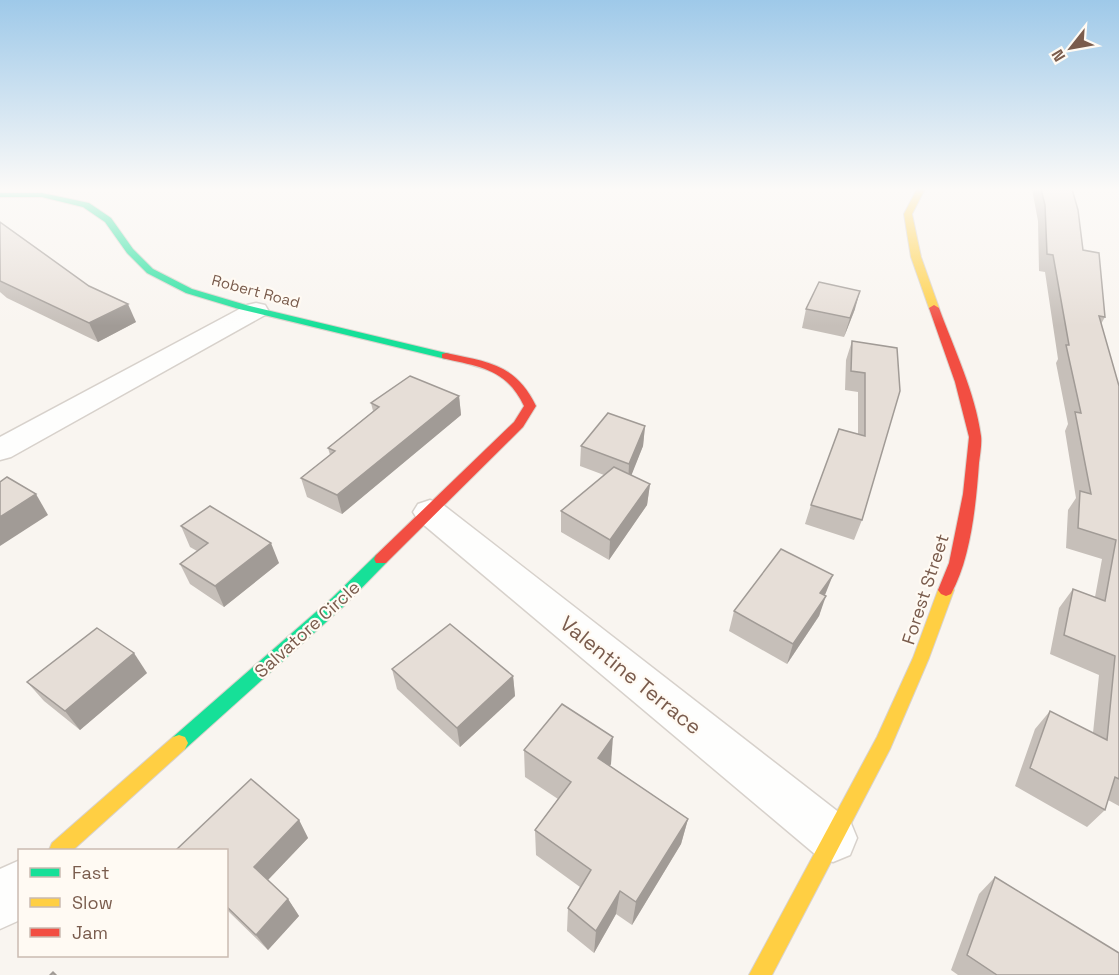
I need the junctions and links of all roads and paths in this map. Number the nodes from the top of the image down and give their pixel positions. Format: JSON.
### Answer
{"nodes":[{"id":1,"x":119,"y":234,"type":"edge"},
{"id":2,"x":912,"y":234,"type":"edge"},
{"id":3,"x":256,"y":310,"type":"junction"},
{"id":4,"x":525,"y":390,"type":"joint"},
{"id":5,"x":0,"y":450,"type":"edge"},
{"id":6,"x":430,"y":512,"type":"junction"},
{"id":7,"x":833,"y":838,"type":"junction"},
{"id":8,"x":60,"y":849,"type":"edge"},
{"id":9,"x":18,"y":887,"type":"edge"},
{"id":10,"x":0,"y":903,"type":"edge"},
{"id":11,"x":760,"y":975,"type":"edge"}],
"edges":[{"from":1,"to":3,"type":"street","name":"Robert Road"},
{"from":2,"to":7,"type":"street","name":"Forest Street"},
{"from":3,"to":4,"type":"street","name":"Robert Road"},
{"from":3,"to":5,"type":"street"},
{"from":4,"to":6,"type":"street","name":"Salvatore Circle"},
{"from":6,"to":7,"type":"street","name":"Valentine Terrace"},
{"from":6,"to":8,"type":"street","name":"Salvatore Circle"},
{"from":7,"to":11,"type":"street","name":"Forest Street"},
{"from":9,"to":10,"type":"street"}]}
